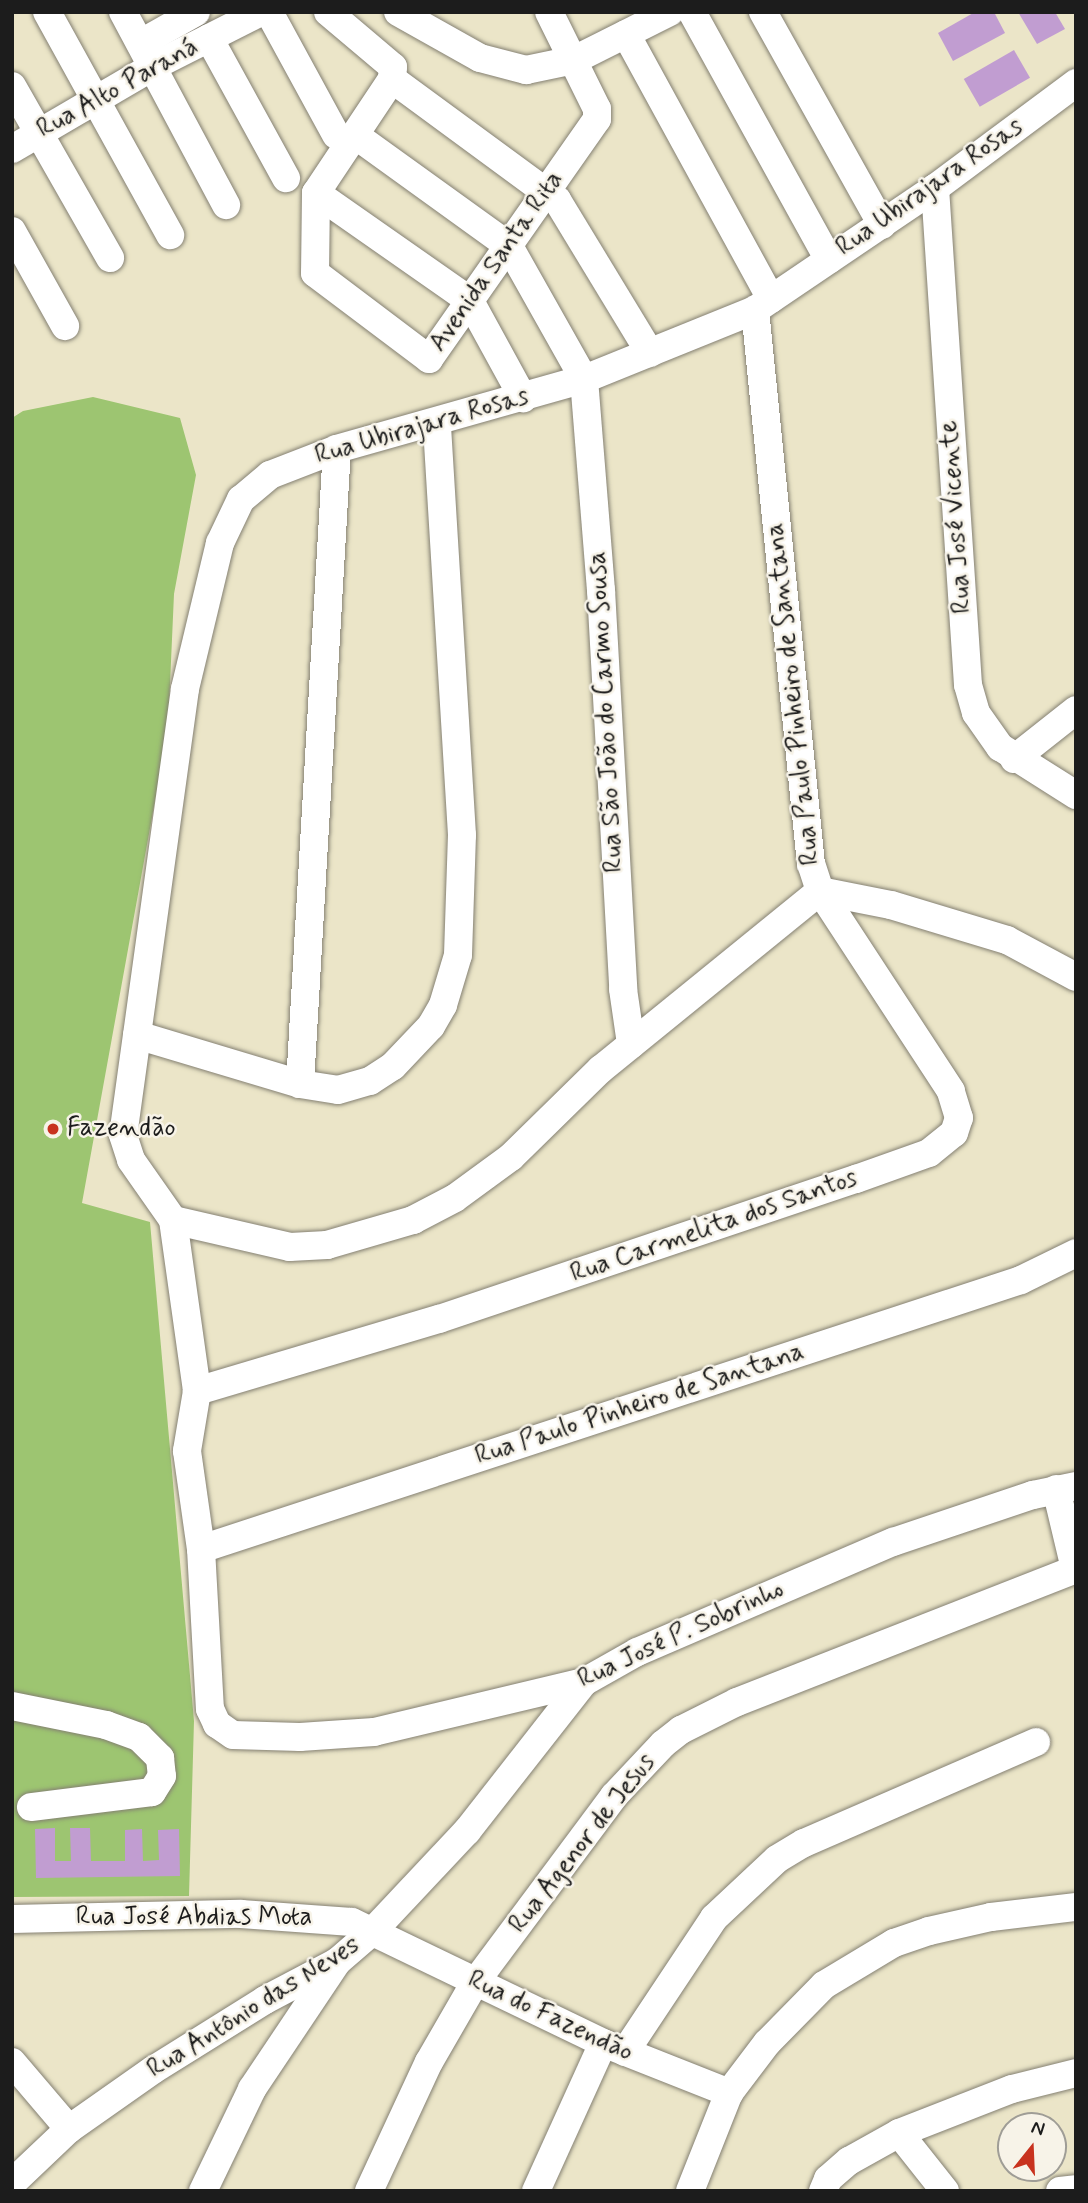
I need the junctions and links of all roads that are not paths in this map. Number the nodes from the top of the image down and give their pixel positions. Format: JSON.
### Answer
{"nodes":[{"id":1,"x":47,"y":12,"type":"edge"},
{"id":2,"x":123,"y":12,"type":"edge"},
{"id":3,"x":195,"y":12,"type":"edge"},
{"id":4,"x":261,"y":12,"type":"edge"},
{"id":5,"x":269,"y":12,"type":"edge"},
{"id":6,"x":328,"y":12,"type":"edge"},
{"id":7,"x":398,"y":12,"type":"edge"},
{"id":8,"x":548,"y":12,"type":"edge"},
{"id":9,"x":670,"y":12,"type":"edge"},
{"id":10,"x":692,"y":12,"type":"edge"},
{"id":11,"x":763,"y":12,"type":"edge"},
{"id":12,"x":626,"y":34,"type":"junction"},
{"id":13,"x":209,"y":38,"type":"junction"},
{"id":14,"x":148,"y":54,"type":"junction"},
{"id":15,"x":574,"y":60,"type":"junction"},
{"id":16,"x":392,"y":79,"type":"junction"},
{"id":17,"x":1076,"y":83,"type":"edge"},
{"id":18,"x":12,"y":86,"type":"edge"},
{"id":19,"x":96,"y":100,"type":"junction"},
{"id":20,"x":39,"y":134,"type":"junction"},
{"id":21,"x":345,"y":135,"type":"junction"},
{"id":22,"x":12,"y":149,"type":"edge"},
{"id":23,"x":286,"y":178,"type":"dead end"},
{"id":24,"x":935,"y":188,"type":"junction"},
{"id":25,"x":548,"y":191,"type":"junction"},
{"id":26,"x":316,"y":193,"type":"junction"},
{"id":27,"x":226,"y":205,"type":"dead end"},
{"id":28,"x":882,"y":225,"type":"junction"},
{"id":29,"x":12,"y":231,"type":"edge"},
{"id":30,"x":170,"y":236,"type":"dead end"},
{"id":31,"x":509,"y":247,"type":"junction"},
{"id":32,"x":110,"y":258,"type":"dead end"},
{"id":33,"x":830,"y":260,"type":"junction"},
{"id":34,"x":470,"y":301,"type":"junction"},
{"id":35,"x":763,"y":304,"type":"junction"},
{"id":36,"x":65,"y":326,"type":"dead end"},
{"id":37,"x":650,"y":353,"type":"junction"},
{"id":38,"x":584,"y":379,"type":"junction"},
{"id":39,"x":523,"y":398,"type":"junction"},
{"id":40,"x":437,"y":424,"type":"junction"},
{"id":41,"x":337,"y":449,"type":"junction"},
{"id":42,"x":1076,"y":710,"type":"edge"},
{"id":43,"x":1014,"y":760,"type":"junction"},
{"id":44,"x":1076,"y":795,"type":"edge"},
{"id":45,"x":820,"y":891,"type":"junction"},
{"id":46,"x":1076,"y":977,"type":"edge"},
{"id":47,"x":137,"y":1035,"type":"junction"},
{"id":48,"x":631,"y":1044,"type":"junction"},
{"id":49,"x":300,"y":1084,"type":"junction"},
{"id":50,"x":173,"y":1220,"type":"junction"},
{"id":51,"x":1076,"y":1252,"type":"edge"},
{"id":52,"x":197,"y":1391,"type":"junction"},
{"id":53,"x":1066,"y":1487,"type":"edge"},
{"id":54,"x":201,"y":1549,"type":"junction"},
{"id":55,"x":1076,"y":1569,"type":"edge"},
{"id":56,"x":584,"y":1682,"type":"junction"},
{"id":57,"x":12,"y":1706,"type":"edge"},
{"id":58,"x":1036,"y":1742,"type":"dead end"},
{"id":59,"x":31,"y":1807,"type":"dead end"},
{"id":60,"x":1076,"y":1907,"type":"edge"},
{"id":61,"x":12,"y":1919,"type":"edge"},
{"id":62,"x":374,"y":1930,"type":"junction"},
{"id":63,"x":337,"y":1962,"type":"junction"},
{"id":64,"x":474,"y":1983,"type":"junction"},
{"id":65,"x":614,"y":2048,"type":"junction"},
{"id":66,"x":12,"y":2063,"type":"edge"},
{"id":67,"x":1076,"y":2073,"type":"edge"},
{"id":68,"x":729,"y":2093,"type":"junction"},
{"id":69,"x":69,"y":2129,"type":"junction"},
{"id":70,"x":899,"y":2133,"type":"junction"},
{"id":71,"x":12,"y":2183,"type":"edge"},
{"id":72,"x":1076,"y":2189,"type":"edge"},
{"id":73,"x":203,"y":2191,"type":"edge"},
{"id":74,"x":369,"y":2191,"type":"edge"},
{"id":75,"x":536,"y":2191,"type":"edge"},
{"id":76,"x":690,"y":2191,"type":"edge"},
{"id":77,"x":823,"y":2191,"type":"edge"},
{"id":78,"x":945,"y":2191,"type":"edge"},
{"id":79,"x":1059,"y":2191,"type":"edge"}],
"edges":[{"from":1,"to":19,"type":"street"},
{"from":2,"to":14,"type":"street"},
{"from":3,"to":14,"type":"street"},
{"from":4,"to":13,"type":"street","name":"Rua Alto Paraná"},
{"from":5,"to":21,"type":"street"},
{"from":6,"to":16,"type":"street"},
{"from":7,"to":15,"type":"street"},
{"from":8,"to":15,"type":"street"},
{"from":9,"to":12,"type":"street"},
{"from":10,"to":33,"type":"street"},
{"from":11,"to":28,"type":"street"},
{"from":12,"to":15,"type":"street"},
{"from":12,"to":35,"type":"street"},
{"from":13,"to":14,"type":"street","name":"Rua Alto Paraná"},
{"from":13,"to":23,"type":"street"},
{"from":14,"to":19,"type":"street","name":"Rua Alto Paraná"},
{"from":14,"to":27,"type":"street"},
{"from":15,"to":25,"type":"street","name":"Avenida Santa Rita"},
{"from":16,"to":21,"type":"street"},
{"from":16,"to":25,"type":"street"},
{"from":17,"to":24,"type":"street","name":"Rua Ubirajara Rosas"},
{"from":18,"to":20,"type":"street"},
{"from":19,"to":20,"type":"street","name":"Rua Alto Paraná"},
{"from":19,"to":30,"type":"street"},
{"from":20,"to":22,"type":"street","name":"Rua Alto Paraná"},
{"from":20,"to":32,"type":"street"},
{"from":21,"to":26,"type":"street"},
{"from":21,"to":31,"type":"street"},
{"from":24,"to":28,"type":"street","name":"Rua Ubirajara Rosas"},
{"from":24,"to":43,"type":"street","name":"Rua José Vicente"},
{"from":25,"to":31,"type":"street","name":"Avenida Santa Rita"},
{"from":25,"to":37,"type":"street"},
{"from":26,"to":34,"type":"street"},
{"from":26,"to":34,"type":"street","name":"Avenida Santa Rita"},
{"from":28,"to":33,"type":"street","name":"Rua Ubirajara Rosas"},
{"from":29,"to":36,"type":"street"},
{"from":31,"to":34,"type":"street","name":"Avenida Santa Rita"},
{"from":31,"to":38,"type":"street"},
{"from":33,"to":35,"type":"street","name":"Rua Ubirajara Rosas"},
{"from":34,"to":39,"type":"street"},
{"from":35,"to":37,"type":"street","name":"Rua Ubirajara Rosas"},
{"from":35,"to":45,"type":"street","name":"Rua Paulo Pinheiro de Santana"},
{"from":37,"to":38,"type":"street","name":"Rua Ubirajara Rosas"},
{"from":38,"to":39,"type":"street","name":"Rua Ubirajara Rosas"},
{"from":38,"to":48,"type":"street","name":"Rua São João do Carmo Sousa"},
{"from":39,"to":40,"type":"street","name":"Rua Ubirajara Rosas"},
{"from":40,"to":41,"type":"street","name":"Rua Ubirajara Rosas"},
{"from":40,"to":49,"type":"street"},
{"from":41,"to":47,"type":"street","name":"Rua Ubirajara Rosas"},
{"from":41,"to":49,"type":"street"},
{"from":42,"to":43,"type":"street"},
{"from":43,"to":44,"type":"street","name":"Rua José Vicente"},
{"from":45,"to":46,"type":"street","name":"Rua Paulo Pinheiro de Santana"},
{"from":45,"to":48,"type":"street"},
{"from":45,"to":52,"type":"street","name":"Rua Carmelita dos Santos"},
{"from":47,"to":49,"type":"street"},
{"from":47,"to":50,"type":"street","name":"Rua Ubirajara Rosas"},
{"from":48,"to":50,"type":"street"},
{"from":50,"to":52,"type":"street"},
{"from":51,"to":54,"type":"street","name":"Rua Paulo Pinheiro de Santana"},
{"from":52,"to":54,"type":"street"},
{"from":53,"to":55,"type":"street"},
{"from":53,"to":56,"type":"street","name":"Rua José P. Sobrinho"},
{"from":54,"to":56,"type":"street","name":"Rua José P. Sobrinho"},
{"from":55,"to":64,"type":"street","name":"Rua Agenor de Jesus"},
{"from":56,"to":62,"type":"street","name":"Rua Antônio das Neves"},
{"from":57,"to":59,"type":"street"},
{"from":58,"to":65,"type":"street"},
{"from":60,"to":68,"type":"street"},
{"from":61,"to":62,"type":"street","name":"Rua José Abdias Mota"},
{"from":62,"to":63,"type":"street","name":"Rua Antônio das Neves"},
{"from":62,"to":64,"type":"street","name":"Rua do Fazendão"},
{"from":63,"to":69,"type":"street","name":"Rua Antônio das Neves"},
{"from":63,"to":73,"type":"street"},
{"from":64,"to":65,"type":"street","name":"Rua do Fazendão"},
{"from":64,"to":74,"type":"street","name":"Rua Agenor de Jesus"},
{"from":65,"to":68,"type":"street","name":"Rua do Fazendão"},
{"from":65,"to":75,"type":"street"},
{"from":66,"to":69,"type":"street"},
{"from":67,"to":70,"type":"street"},
{"from":68,"to":76,"type":"street"},
{"from":69,"to":71,"type":"street","name":"Rua Antônio das Neves"},
{"from":70,"to":77,"type":"street"},
{"from":70,"to":78,"type":"street"},
{"from":72,"to":79,"type":"street"}]}
